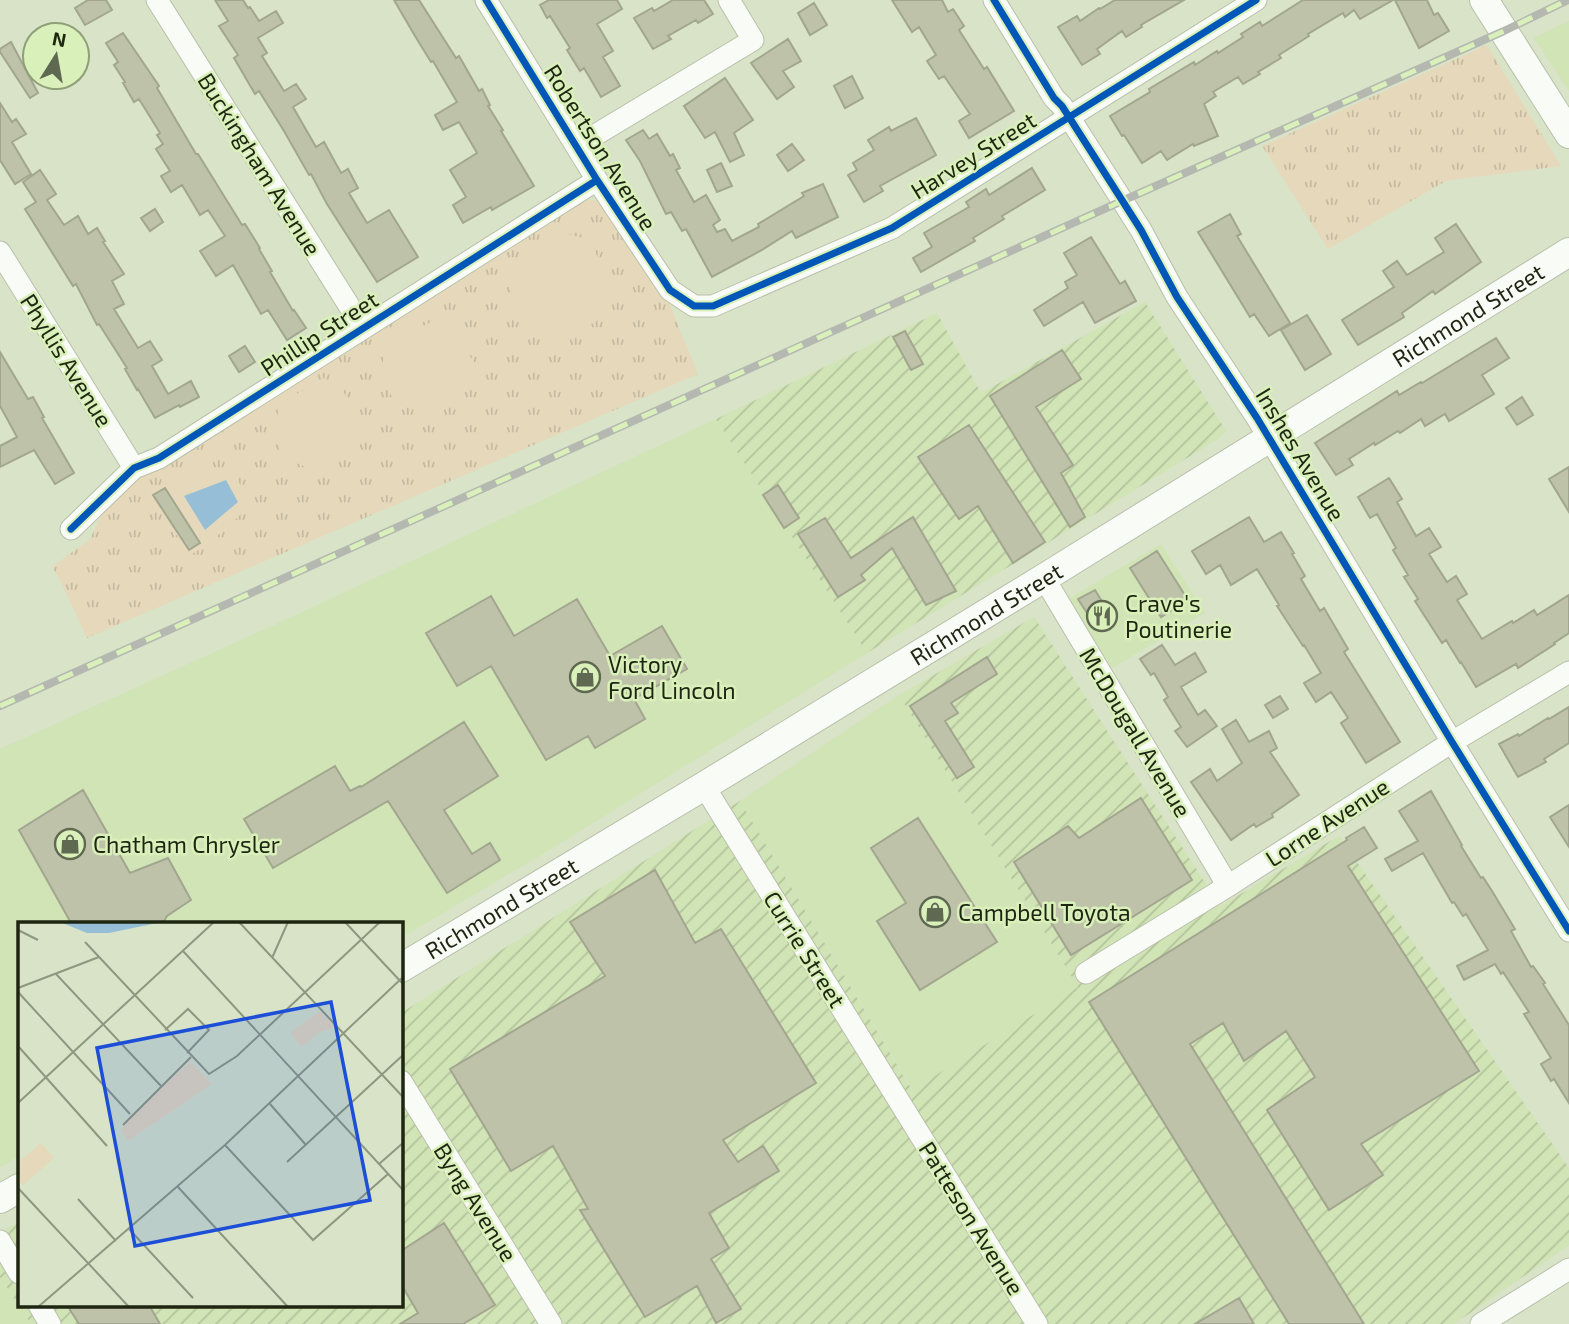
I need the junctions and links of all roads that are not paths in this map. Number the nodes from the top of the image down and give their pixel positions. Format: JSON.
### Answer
{"nodes":[{"id":1,"x":157,"y":0,"type":"edge"},
{"id":2,"x":486,"y":0,"type":"edge"},
{"id":3,"x":729,"y":0,"type":"edge"},
{"id":4,"x":994,"y":0,"type":"edge"},
{"id":5,"x":1256,"y":0,"type":"edge"},
{"id":6,"x":1484,"y":0,"type":"edge"},
{"id":7,"x":1069,"y":118,"type":"junction"},
{"id":8,"x":1569,"y":134,"type":"edge"},
{"id":9,"x":577,"y":146,"type":"junction"},
{"id":10,"x":597,"y":180,"type":"junction"},
{"id":11,"x":0,"y":252,"type":"edge"},
{"id":12,"x":1569,"y":252,"type":"edge"},
{"id":13,"x":694,"y":306,"type":"joint"},
{"id":14,"x":363,"y":328,"type":"junction"},
{"id":15,"x":1269,"y":438,"type":"junction"},
{"id":16,"x":134,"y":468,"type":"junction"},
{"id":17,"x":71,"y":529,"type":"dead end"},
{"id":18,"x":1044,"y":578,"type":"junction"},
{"id":19,"x":1569,"y":672,"type":"edge"},
{"id":20,"x":1452,"y":742,"type":"junction"},
{"id":21,"x":704,"y":786,"type":"junction"},
{"id":22,"x":1228,"y":886,"type":"junction"},
{"id":23,"x":1569,"y":931,"type":"edge"},
{"id":24,"x":402,"y":967,"type":"edge"},
{"id":25,"x":1086,"y":973,"type":"dead end"},
{"id":26,"x":402,"y":1083,"type":"edge"},
{"id":27,"x":906,"y":1111,"type":"joint"},
{"id":28,"x":18,"y":1189,"type":"edge"},
{"id":29,"x":0,"y":1199,"type":"edge"},
{"id":30,"x":0,"y":1241,"type":"edge"},
{"id":31,"x":1569,"y":1269,"type":"edge"},
{"id":32,"x":18,"y":1271,"type":"edge"},
{"id":33,"x":40,"y":1306,"type":"edge"},
{"id":34,"x":50,"y":1324,"type":"edge"},
{"id":35,"x":551,"y":1324,"type":"edge"},
{"id":36,"x":1037,"y":1324,"type":"edge"},
{"id":37,"x":1481,"y":1324,"type":"edge"}],
"edges":[{"from":1,"to":14,"type":"street","name":"Buckingham Avenue"},
{"from":2,"to":9,"type":"street","name":"Robertson Avenue"},
{"from":3,"to":9,"type":"street"},
{"from":4,"to":7,"type":"street","name":"Inshes Avenue"},
{"from":5,"to":7,"type":"street","name":"Harvey Street"},
{"from":6,"to":8,"type":"main road"},
{"from":7,"to":13,"type":"street","name":"Harvey Street"},
{"from":7,"to":15,"type":"street","name":"Inshes Avenue"},
{"from":9,"to":10,"type":"street","name":"Robertson Avenue"},
{"from":10,"to":13,"type":"street","name":"Robertson Avenue"},
{"from":10,"to":14,"type":"street","name":"Phillip Street"},
{"from":11,"to":16,"type":"street","name":"Phyllis Avenue"},
{"from":12,"to":15,"type":"main road","name":"Richmond Street"},
{"from":14,"to":16,"type":"street","name":"Phillip Street"},
{"from":15,"to":18,"type":"main road","name":"Richmond Street"},
{"from":15,"to":20,"type":"street","name":"Inshes Avenue"},
{"from":16,"to":17,"type":"street","name":"Phillip Street"},
{"from":18,"to":21,"type":"main road","name":"Richmond Street"},
{"from":18,"to":22,"type":"street","name":"McDougall Avenue"},
{"from":19,"to":20,"type":"street","name":"Lorne Avenue"},
{"from":20,"to":22,"type":"street","name":"Lorne Avenue"},
{"from":20,"to":23,"type":"street","name":"Inshes Avenue"},
{"from":21,"to":24,"type":"main road","name":"Richmond Street"},
{"from":21,"to":27,"type":"street","name":"Currie Street"},
{"from":22,"to":25,"type":"street","name":"Lorne Avenue"},
{"from":26,"to":35,"type":"street","name":"Byng Avenue"},
{"from":27,"to":36,"type":"street","name":"Patteson Avenue"},
{"from":28,"to":29,"type":"main road"},
{"from":30,"to":32,"type":"street"},
{"from":31,"to":37,"type":"street"},
{"from":33,"to":34,"type":"street"}]}
